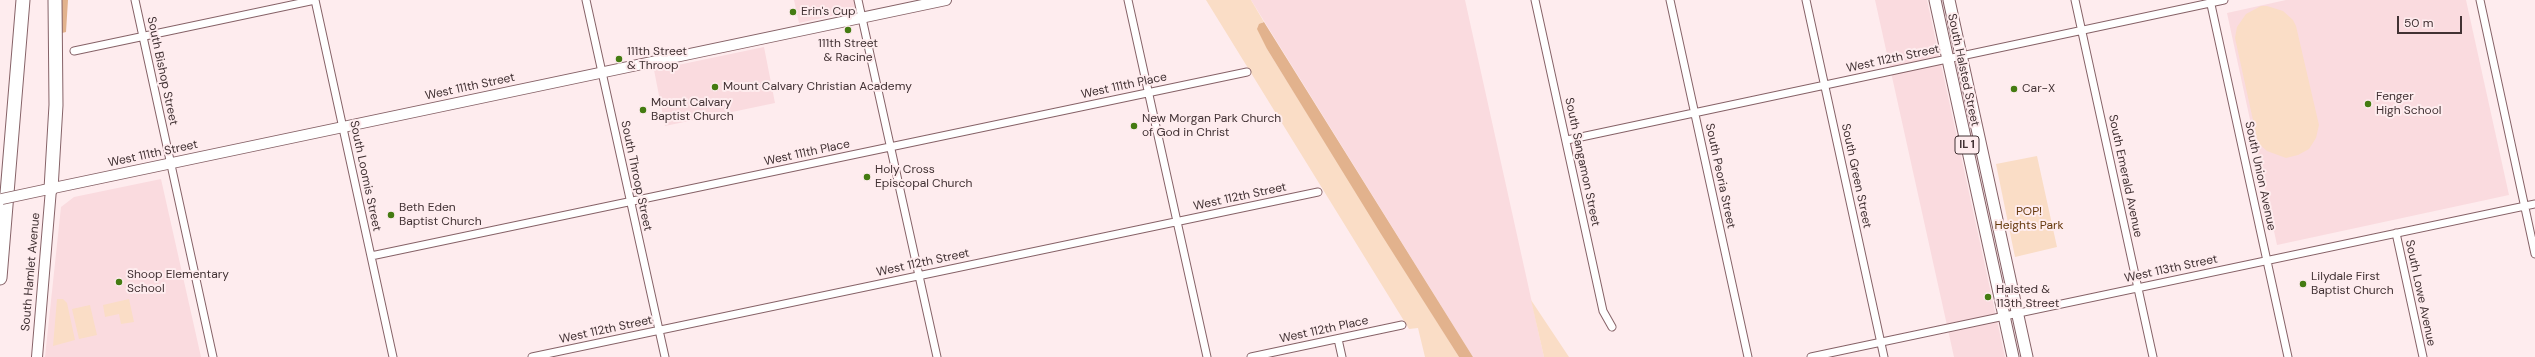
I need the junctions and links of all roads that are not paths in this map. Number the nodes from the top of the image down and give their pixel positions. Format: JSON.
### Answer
{"nodes":[{"id":1,"x":23,"y":0,"type":"edge"},
{"id":2,"x":55,"y":0,"type":"edge"},
{"id":3,"x":135,"y":0,"type":"edge"},
{"id":4,"x":315,"y":0,"type":"edge"},
{"id":5,"x":586,"y":0,"type":"edge"},
{"id":6,"x":858,"y":0,"type":"edge"},
{"id":7,"x":946,"y":0,"type":"edge"},
{"id":8,"x":1128,"y":0,"type":"edge"},
{"id":9,"x":1535,"y":0,"type":"edge"},
{"id":10,"x":1670,"y":0,"type":"edge"},
{"id":11,"x":1806,"y":0,"type":"edge"},
{"id":12,"x":1935,"y":0,"type":"edge"},
{"id":13,"x":1949,"y":0,"type":"edge"},
{"id":14,"x":2075,"y":0,"type":"edge"},
{"id":15,"x":2224,"y":0,"type":"edge"},
{"id":16,"x":2480,"y":0,"type":"edge"},
{"id":17,"x":2210,"y":1,"type":"edge"},
{"id":18,"x":862,"y":18,"type":"junction"},
{"id":19,"x":2082,"y":30,"type":"junction"},
{"id":20,"x":143,"y":36,"type":"junction"},
{"id":21,"x":74,"y":51,"type":"dead end"},
{"id":22,"x":1961,"y":56,"type":"junction"},
{"id":23,"x":1948,"y":59,"type":"junction"},
{"id":24,"x":602,"y":72,"type":"junction"},
{"id":25,"x":1247,"y":72,"type":"dead end"},
{"id":26,"x":1825,"y":85,"type":"junction"},
{"id":27,"x":1149,"y":92,"type":"junction"},
{"id":28,"x":1694,"y":112,"type":"junction"},
{"id":29,"x":343,"y":127,"type":"junction"},
{"id":30,"x":1567,"y":140,"type":"junction"},
{"id":31,"x":890,"y":146,"type":"junction"},
{"id":32,"x":171,"y":163,"type":"junction"},
{"id":33,"x":47,"y":189,"type":"junction"},
{"id":34,"x":1318,"y":192,"type":"dead end"},
{"id":35,"x":0,"y":200,"type":"edge"},
{"id":36,"x":631,"y":201,"type":"junction"},
{"id":37,"x":2535,"y":204,"type":"edge"},
{"id":38,"x":2524,"y":206,"type":"junction"},
{"id":39,"x":1177,"y":221,"type":"junction"},
{"id":40,"x":2396,"y":233,"type":"junction"},
{"id":41,"x":2535,"y":254,"type":"edge"},
{"id":42,"x":371,"y":256,"type":"junction"},
{"id":43,"x":2267,"y":260,"type":"junction"},
{"id":44,"x":919,"y":276,"type":"junction"},
{"id":45,"x":0,"y":278,"type":"edge"},
{"id":46,"x":2138,"y":288,"type":"junction"},
{"id":47,"x":2017,"y":313,"type":"junction"},
{"id":48,"x":2004,"y":316,"type":"junction"},
{"id":49,"x":1402,"y":325,"type":"dead end"},
{"id":50,"x":1612,"y":327,"type":"dead end"},
{"id":51,"x":659,"y":330,"type":"junction"},
{"id":52,"x":1338,"y":339,"type":"junction"},
{"id":53,"x":1881,"y":342,"type":"junction"},
{"id":54,"x":37,"y":357,"type":"edge"},
{"id":55,"x":214,"y":357,"type":"edge"},
{"id":56,"x":393,"y":357,"type":"edge"},
{"id":57,"x":532,"y":357,"type":"edge"},
{"id":58,"x":665,"y":357,"type":"edge"},
{"id":59,"x":937,"y":357,"type":"edge"},
{"id":60,"x":1206,"y":357,"type":"edge"},
{"id":61,"x":1251,"y":357,"type":"edge"},
{"id":62,"x":1342,"y":357,"type":"edge"},
{"id":63,"x":1748,"y":357,"type":"edge"},
{"id":64,"x":1811,"y":357,"type":"edge"},
{"id":65,"x":1884,"y":357,"type":"edge"},
{"id":66,"x":2013,"y":357,"type":"edge"},
{"id":67,"x":2027,"y":357,"type":"edge"},
{"id":68,"x":2153,"y":357,"type":"edge"},
{"id":69,"x":2288,"y":357,"type":"edge"},
{"id":70,"x":2423,"y":357,"type":"edge"}],
"edges":[{"from":1,"to":45,"type":"highway"},
{"from":2,"to":33,"type":"highway"},
{"from":3,"to":20,"type":"street","name":"South Bishop Street"},
{"from":4,"to":20,"type":"street"},
{"from":4,"to":29,"type":"street","name":"South Loomis Street"},
{"from":5,"to":24,"type":"street","name":"South Throop Street"},
{"from":6,"to":18,"type":"street"},
{"from":7,"to":18,"type":"main road","name":"West 111th Street"},
{"from":8,"to":27,"type":"street"},
{"from":9,"to":30,"type":"street","name":"South Sangamon Street"},
{"from":10,"to":28,"type":"street","name":"South Peoria Street"},
{"from":11,"to":26,"type":"street","name":"South Green Street"},
{"from":12,"to":23,"type":"main road","name":"South Halsted Street","number":"IL 1"},
{"from":13,"to":22,"type":"main road","name":"South Halsted Street","number":"IL 1"},
{"from":14,"to":19,"type":"street","name":"South Emerald Avenue"},
{"from":15,"to":17,"type":"street","name":"West 112th Street"},
{"from":16,"to":38,"type":"street"},
{"from":17,"to":19,"type":"street","name":"West 112th Street"},
{"from":17,"to":43,"type":"street","name":"South Union Avenue"},
{"from":18,"to":24,"type":"main road","name":"West 111th Street"},
{"from":18,"to":31,"type":"street"},
{"from":19,"to":22,"type":"street","name":"West 112th Street"},
{"from":19,"to":46,"type":"street","name":"South Emerald Avenue"},
{"from":20,"to":21,"type":"street"},
{"from":20,"to":32,"type":"street","name":"South Bishop Street"},
{"from":22,"to":23,"type":"street","name":"West 112th Street"},
{"from":22,"to":47,"type":"main road","name":"South Halsted Street","number":"IL 1"},
{"from":23,"to":26,"type":"street","name":"West 112th Street"},
{"from":23,"to":48,"type":"main road","name":"South Halsted Street","number":"IL 1"},
{"from":24,"to":29,"type":"main road","name":"West 111th Street"},
{"from":24,"to":36,"type":"street","name":"South Throop Street"},
{"from":25,"to":27,"type":"street","name":"West 111th Place"},
{"from":26,"to":28,"type":"street","name":"West 112th Street"},
{"from":26,"to":53,"type":"street","name":"South Green Street"},
{"from":27,"to":31,"type":"street","name":"West 111th Place"},
{"from":27,"to":39,"type":"street"},
{"from":28,"to":30,"type":"street","name":"West 112th Street"},
{"from":28,"to":63,"type":"street","name":"South Peoria Street"},
{"from":29,"to":32,"type":"main road","name":"West 111th Street"},
{"from":29,"to":42,"type":"street","name":"South Loomis Street"},
{"from":30,"to":50,"type":"street","name":"South Sangamon Street"},
{"from":31,"to":36,"type":"street","name":"West 111th Place"},
{"from":31,"to":44,"type":"street"},
{"from":32,"to":33,"type":"main road","name":"West 111th Street"},
{"from":32,"to":55,"type":"street","name":"South Bishop Street"},
{"from":33,"to":35,"type":"main road","name":"West 111th Street","bridge":true},
{"from":33,"to":54,"type":"main road","name":"South Hamlet Avenue"},
{"from":34,"to":39,"type":"street","name":"West 112th Street"},
{"from":36,"to":42,"type":"street","name":"West 111th Place"},
{"from":36,"to":51,"type":"street","name":"South Throop Street"},
{"from":37,"to":38,"type":"street","name":"West 113th Street"},
{"from":38,"to":40,"type":"street","name":"West 113th Street"},
{"from":38,"to":41,"type":"street"},
{"from":39,"to":44,"type":"street","name":"West 112th Street"},
{"from":39,"to":60,"type":"street"},
{"from":40,"to":43,"type":"street","name":"West 113th Street"},
{"from":40,"to":70,"type":"street","name":"South Lowe Avenue"},
{"from":42,"to":56,"type":"street","name":"South Loomis Street"},
{"from":43,"to":46,"type":"street","name":"West 113th Street"},
{"from":43,"to":69,"type":"street","name":"South Union Avenue"},
{"from":44,"to":51,"type":"street","name":"West 112th Street"},
{"from":44,"to":59,"type":"street"},
{"from":46,"to":47,"type":"street","name":"West 113th Street"},
{"from":46,"to":68,"type":"street","name":"South Emerald Avenue"},
{"from":47,"to":48,"type":"street","name":"West 113th Street"},
{"from":47,"to":67,"type":"main road","name":"South Halsted Street","number":"IL 1"},
{"from":48,"to":53,"type":"street","name":"West 113th Street"},
{"from":48,"to":66,"type":"main road","name":"South Halsted Street","number":"IL 1"},
{"from":49,"to":52,"type":"street","name":"West 112th Place"},
{"from":51,"to":57,"type":"street","name":"West 112th Street"},
{"from":51,"to":58,"type":"street","name":"South Throop Street"},
{"from":52,"to":61,"type":"street","name":"West 112th Place"},
{"from":52,"to":62,"type":"street"},
{"from":53,"to":64,"type":"street","name":"West 113th Street"},
{"from":53,"to":65,"type":"street","name":"South Green Street"}]}
